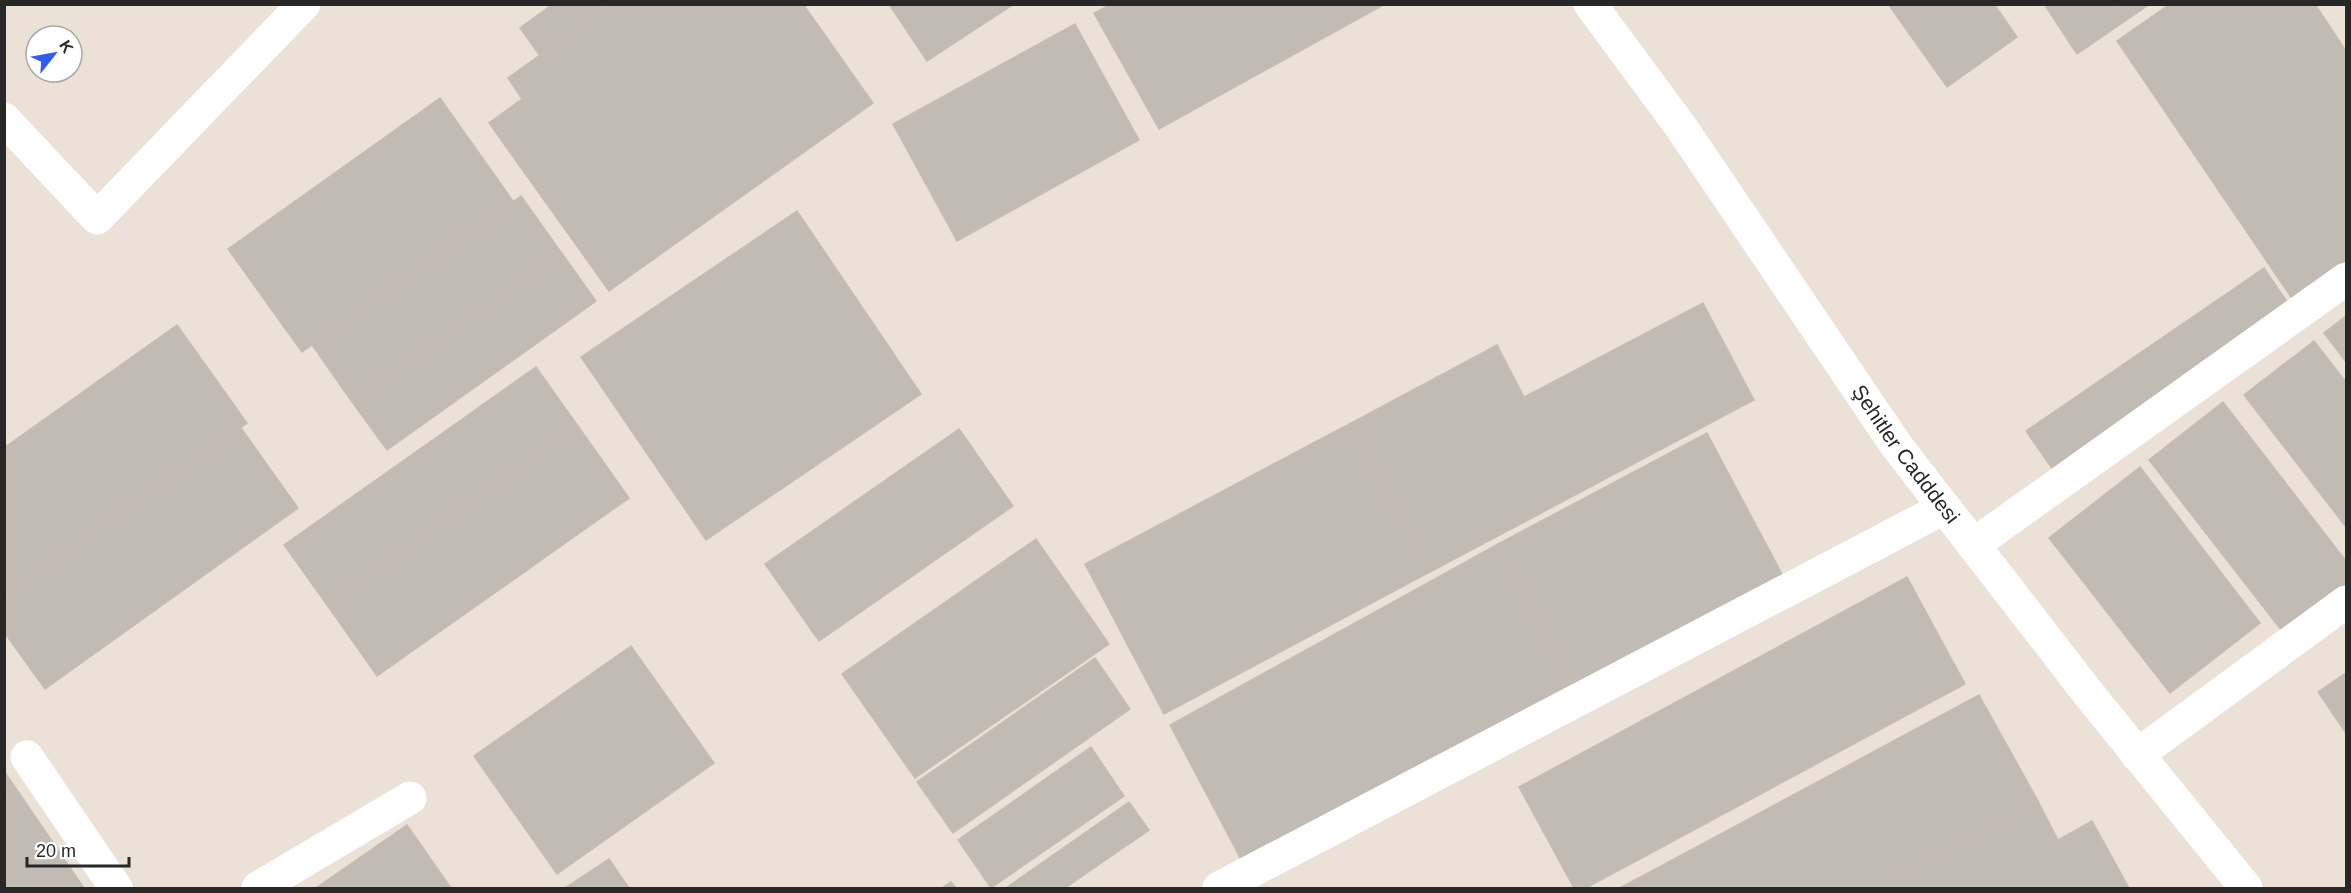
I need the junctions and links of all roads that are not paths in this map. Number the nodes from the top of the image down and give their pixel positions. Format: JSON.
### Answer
{"nodes":[{"id":1,"x":304,"y":4,"type":"edge"},
{"id":2,"x":1590,"y":4,"type":"edge"},
{"id":3,"x":4,"y":119,"type":"edge"},
{"id":4,"x":2346,"y":279,"type":"edge"},
{"id":5,"x":1944,"y":508,"type":"junction"},
{"id":6,"x":1973,"y":545,"type":"junction"},
{"id":7,"x":2346,"y":602,"type":"edge"},
{"id":8,"x":2137,"y":755,"type":"junction"},
{"id":9,"x":27,"y":757,"type":"dead end"},
{"id":10,"x":410,"y":798,"type":"dead end"},
{"id":11,"x":116,"y":888,"type":"edge"},
{"id":12,"x":258,"y":888,"type":"edge"},
{"id":13,"x":1219,"y":888,"type":"edge"},
{"id":14,"x":2246,"y":888,"type":"edge"}],
"edges":[{"from":1,"to":3,"type":"street"},
{"from":2,"to":5,"type":"street","name":"Şehitler Cadddesi"},
{"from":4,"to":6,"type":"street"},
{"from":5,"to":6,"type":"street","name":"Şehitler Cadddesi"},
{"from":5,"to":13,"type":"street"},
{"from":6,"to":8,"type":"street","name":"Şehitler Cadddesi"},
{"from":7,"to":8,"type":"street"},
{"from":8,"to":14,"type":"street","name":"Şehitler Cadddesi"},
{"from":9,"to":11,"type":"street"},
{"from":10,"to":12,"type":"street"}]}
